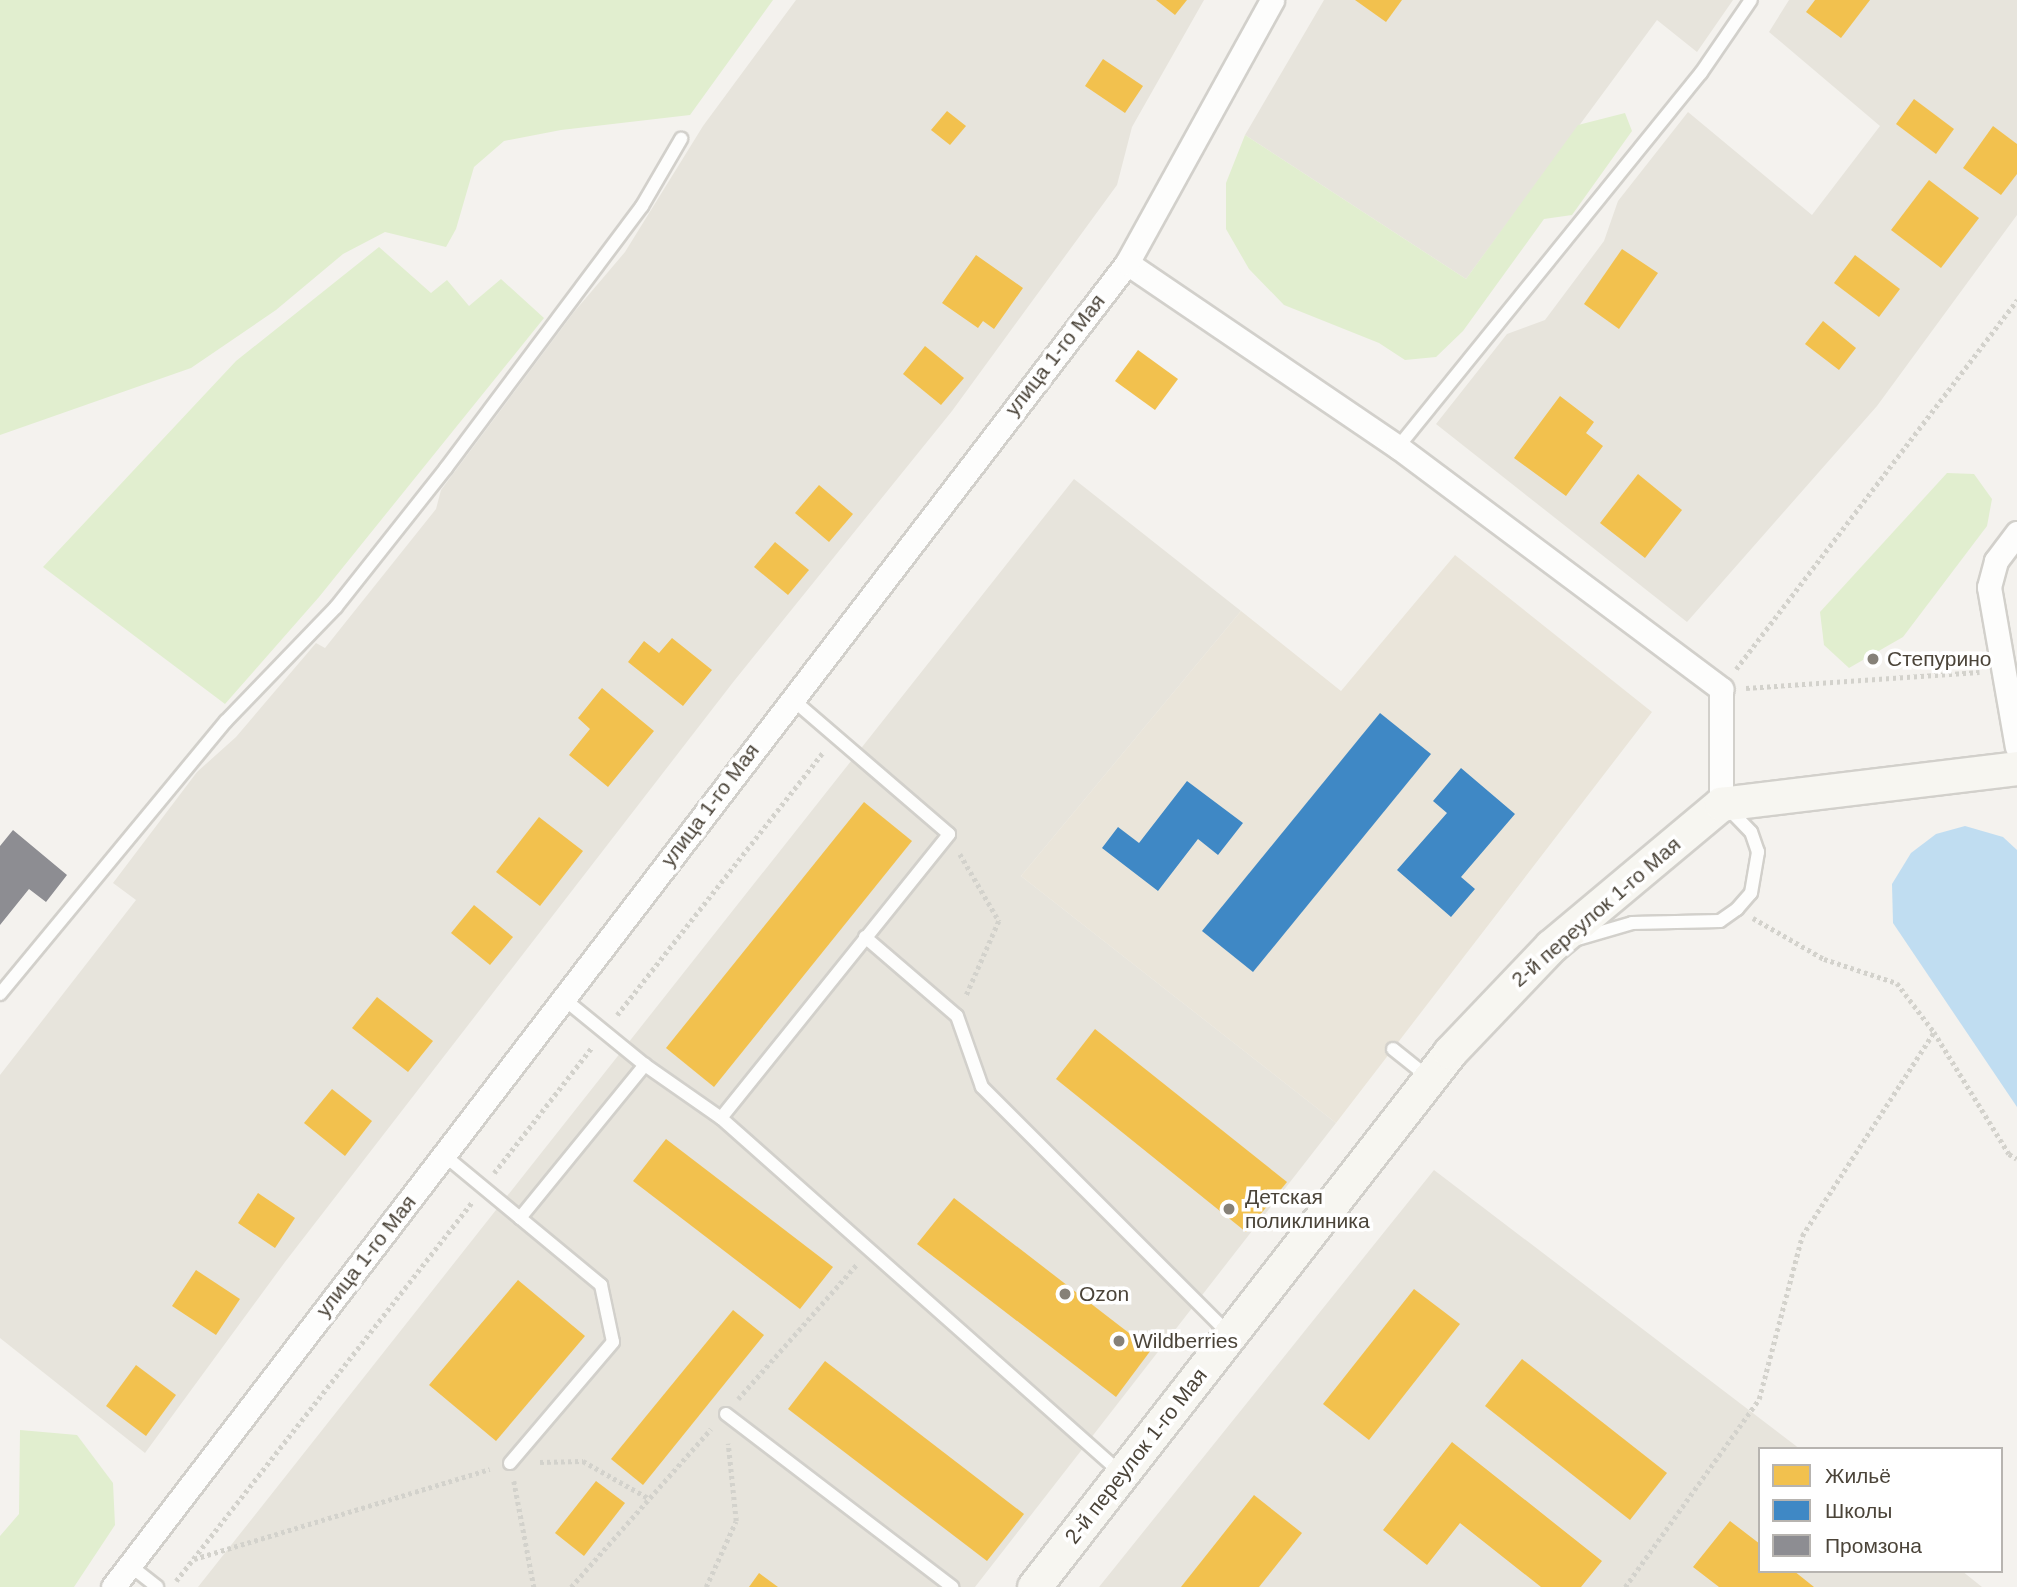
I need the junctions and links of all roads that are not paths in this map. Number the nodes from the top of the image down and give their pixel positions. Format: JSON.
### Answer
{"nodes":[{"id":1,"x":1272,"y":0,"type":"edge"},
{"id":2,"x":1751,"y":0,"type":"edge"},
{"id":3,"x":681,"y":139,"type":"dead end"},
{"id":4,"x":1127,"y":263,"type":"junction"},
{"id":5,"x":1398,"y":447,"type":"junction"},
{"id":6,"x":2017,"y":533,"type":"edge"},
{"id":7,"x":790,"y":698,"type":"junction"},
{"id":8,"x":2017,"y":747,"type":"edge"},
{"id":9,"x":2017,"y":768,"type":"edge"},
{"id":10,"x":1721,"y":804,"type":"junction"},
{"id":11,"x":865,"y":937,"type":"junction"},
{"id":12,"x":1550,"y":946,"type":"junction"},
{"id":13,"x":0,"y":994,"type":"edge"},
{"id":14,"x":564,"y":999,"type":"junction"},
{"id":15,"x":1393,"y":1049,"type":"dead end"},
{"id":16,"x":645,"y":1065,"type":"junction"},
{"id":17,"x":1430,"y":1078,"type":"junction"},
{"id":18,"x":721,"y":1118,"type":"junction"},
{"id":19,"x":444,"y":1155,"type":"junction"},
{"id":20,"x":520,"y":1218,"type":"junction"},
{"id":21,"x":1231,"y":1335,"type":"junction"},
{"id":22,"x":726,"y":1414,"type":"road end"},
{"id":23,"x":510,"y":1463,"type":"road end"},
{"id":24,"x":1121,"y":1474,"type":"junction"},
{"id":25,"x":128,"y":1564,"type":"junction"},
{"id":26,"x":113,"y":1587,"type":"edge"},
{"id":27,"x":157,"y":1587,"type":"edge"},
{"id":28,"x":952,"y":1587,"type":"edge"},
{"id":29,"x":1034,"y":1587,"type":"edge"}],
"edges":[{"from":1,"to":4,"type":"street","name":"улица 1-го Мая"},
{"from":2,"to":5,"type":"lane"},
{"from":3,"to":13,"type":"lane"},
{"from":4,"to":5,"type":"street"},
{"from":4,"to":7,"type":"street","name":"улица 1-го Мая"},
{"from":5,"to":10,"type":"street"},
{"from":6,"to":8,"type":"street"},
{"from":7,"to":11,"type":"lane"},
{"from":7,"to":14,"type":"street","name":"улица 1-го Мая"},
{"from":9,"to":10,"type":"street"},
{"from":10,"to":12,"type":"street","name":"2-й переулок 1-го Мая"},
{"from":10,"to":12,"type":"lane"},
{"from":11,"to":18,"type":"lane"},
{"from":11,"to":21,"type":"lane"},
{"from":12,"to":17,"type":"street","name":"2-й переулок 1-го Мая"},
{"from":14,"to":16,"type":"lane"},
{"from":14,"to":19,"type":"street","name":"улица 1-го Мая"},
{"from":15,"to":17,"type":"lane"},
{"from":16,"to":18,"type":"lane"},
{"from":16,"to":20,"type":"lane"},
{"from":17,"to":21,"type":"street","name":"2-й переулок 1-го Мая"},
{"from":18,"to":24,"type":"lane"},
{"from":19,"to":20,"type":"lane"},
{"from":19,"to":25,"type":"street","name":"улица 1-го Мая"},
{"from":20,"to":23,"type":"lane"},
{"from":21,"to":24,"type":"street","name":"2-й переулок 1-го Мая"},
{"from":22,"to":28,"type":"lane"},
{"from":24,"to":29,"type":"street","name":"2-й переулок 1-го Мая"},
{"from":25,"to":26,"type":"street","name":"улица 1-го Мая"},
{"from":25,"to":27,"type":"lane"}]}
